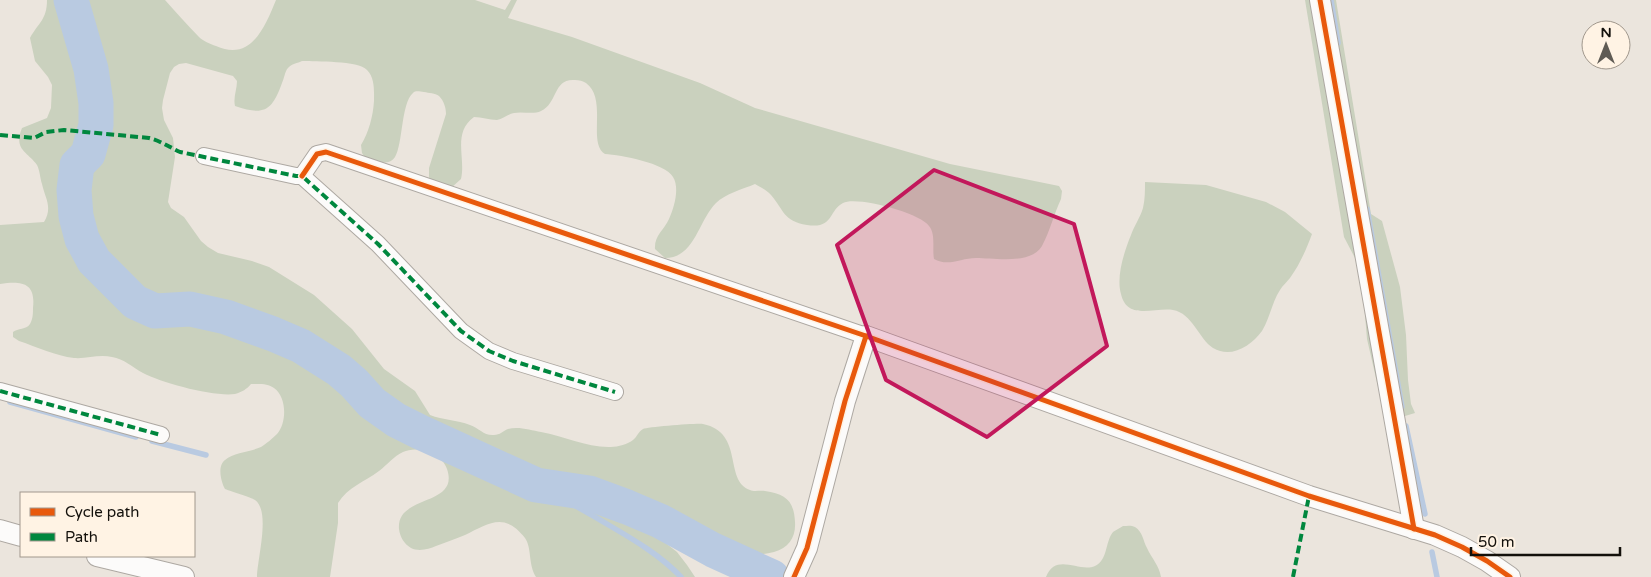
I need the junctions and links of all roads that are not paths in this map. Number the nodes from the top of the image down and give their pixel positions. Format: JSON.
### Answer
{"nodes":[{"id":1,"x":1320,"y":0,"type":"edge"},
{"id":2,"x":204,"y":156,"type":"dead end"},
{"id":3,"x":302,"y":176,"type":"junction"},
{"id":4,"x":866,"y":336,"type":"junction"},
{"id":5,"x":0,"y":392,"type":"edge"},
{"id":6,"x":615,"y":392,"type":"dead end"},
{"id":7,"x":161,"y":434,"type":"dead end"},
{"id":8,"x":1414,"y":529,"type":"junction"},
{"id":9,"x":0,"y":530,"type":"edge"},
{"id":10,"x":20,"y":536,"type":"edge"},
{"id":11,"x":101,"y":557,"type":"edge"},
{"id":12,"x":184,"y":577,"type":"edge"},
{"id":13,"x":794,"y":577,"type":"edge"},
{"id":14,"x":1510,"y":577,"type":"edge"}],
"edges":[{"from":1,"to":8,"type":"street"},
{"from":2,"to":3,"type":"street"},
{"from":3,"to":4,"type":"street"},
{"from":3,"to":6,"type":"street"},
{"from":4,"to":8,"type":"street"},
{"from":4,"to":13,"type":"street"},
{"from":5,"to":7,"type":"street"},
{"from":8,"to":14,"type":"street"},
{"from":9,"to":10,"type":"street"},
{"from":11,"to":12,"type":"street"}]}
